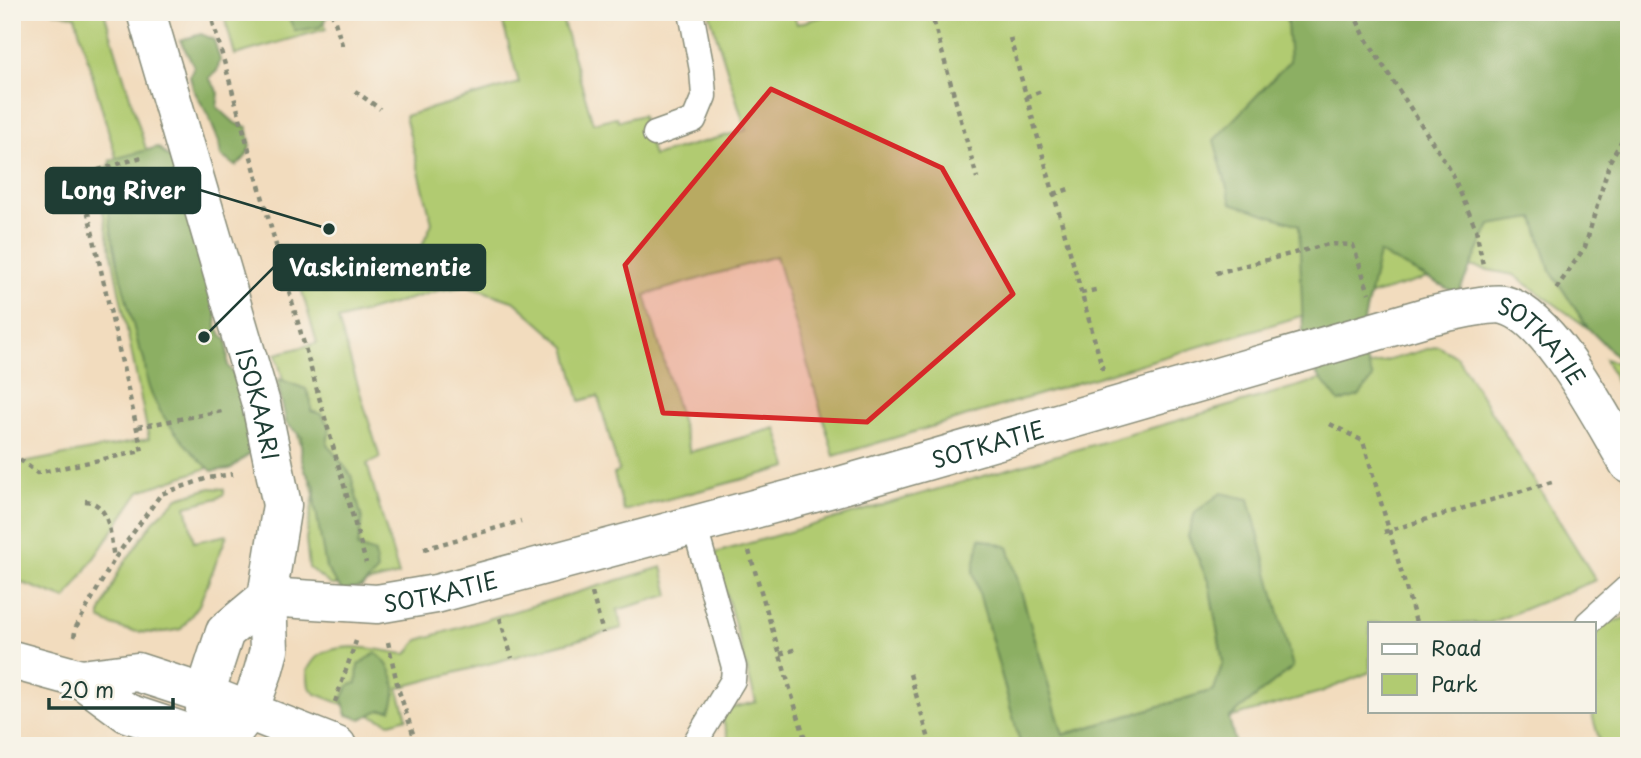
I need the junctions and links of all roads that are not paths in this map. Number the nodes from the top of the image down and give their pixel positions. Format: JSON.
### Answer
{"nodes":[{"id":1,"x":691,"y":12,"type":"edge"},
{"id":2,"x":148,"y":13,"type":"edge"},
{"id":3,"x":654,"y":134,"type":"dead end"},
{"id":4,"x":1629,"y":464,"type":"edge"},
{"id":5,"x":694,"y":524,"type":"junction"},
{"id":6,"x":1629,"y":586,"type":"edge"},
{"id":7,"x":267,"y":597,"type":"junction"},
{"id":8,"x":1589,"y":622,"type":"edge"},
{"id":9,"x":12,"y":660,"type":"edge"},
{"id":10,"x":72,"y":676,"type":"junction"},
{"id":11,"x":205,"y":694,"type":"junction"},
{"id":12,"x":249,"y":711,"type":"junction"},
{"id":13,"x":220,"y":743,"type":"edge"},
{"id":14,"x":337,"y":746,"type":"edge"},
{"id":15,"x":693,"y":746,"type":"edge"}],
"edges":[{"from":1,"to":3,"type":"lane"},
{"from":2,"to":7,"type":"street","name":"ISOKAARI"},
{"from":4,"to":5,"type":"street","name":"SOTKATIE"},
{"from":5,"to":7,"type":"street","name":"SOTKATIE"},
{"from":5,"to":15,"type":"lane"},
{"from":6,"to":8,"type":"lane"},
{"from":7,"to":11,"type":"street"},
{"from":7,"to":12,"type":"street","name":"ISOKAARI"},
{"from":9,"to":10,"type":"street"},
{"from":10,"to":11,"type":"street"},
{"from":10,"to":13,"type":"street"},
{"from":11,"to":12,"type":"street"},
{"from":11,"to":13,"type":"street"},
{"from":12,"to":13,"type":"street","name":"ISOKAARI"},
{"from":12,"to":14,"type":"street"}]}
